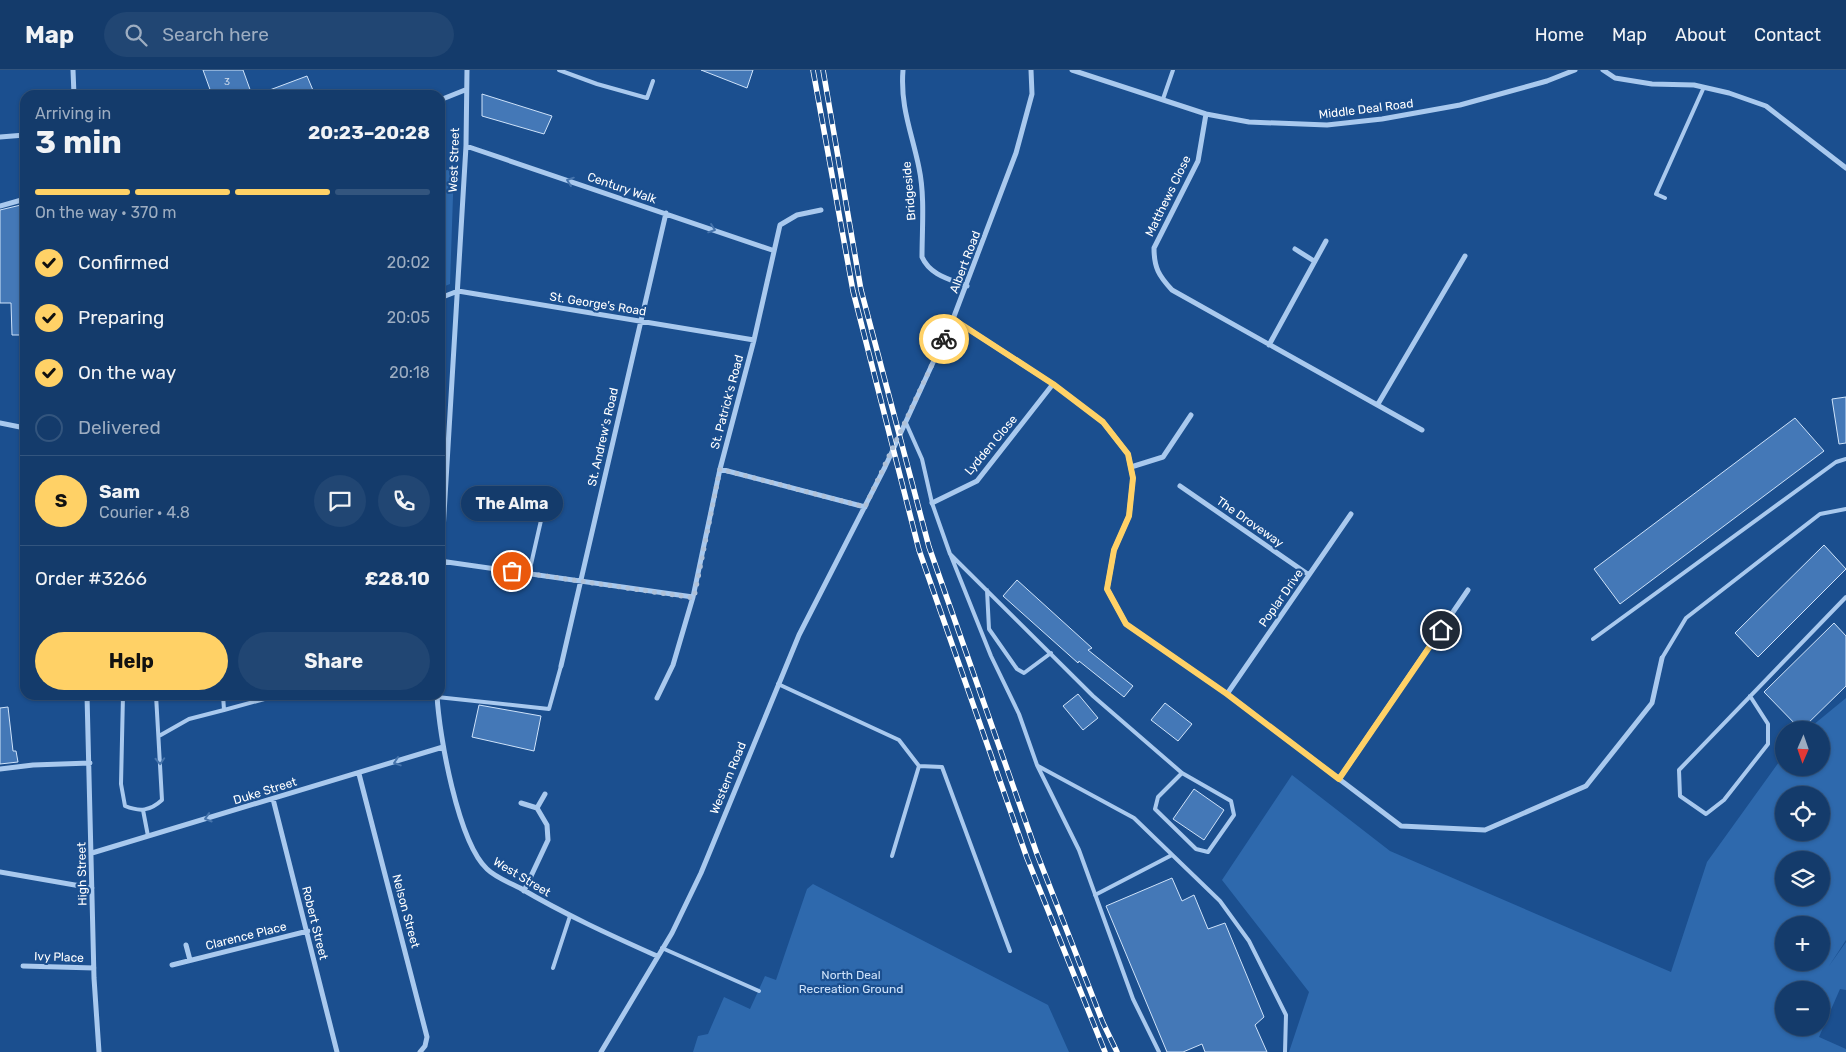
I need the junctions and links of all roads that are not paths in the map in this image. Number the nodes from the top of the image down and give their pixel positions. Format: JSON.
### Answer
{"nodes":[{"id":1,"x":73,"y":70,"type":"edge"},
{"id":2,"x":467,"y":70,"type":"edge"},
{"id":3,"x":559,"y":70,"type":"edge"},
{"id":4,"x":903,"y":70,"type":"edge"},
{"id":5,"x":1031,"y":70,"type":"edge"},
{"id":6,"x":1072,"y":70,"type":"edge"},
{"id":7,"x":1173,"y":70,"type":"edge"},
{"id":8,"x":1575,"y":70,"type":"edge"},
{"id":9,"x":1603,"y":70,"type":"edge"},
{"id":10,"x":653,"y":81,"type":"dead end"},
{"id":11,"x":1704,"y":87,"type":"junction"},
{"id":12,"x":74,"y":90,"type":"edge"},
{"id":13,"x":465,"y":90,"type":"junction"},
{"id":14,"x":445,"y":98,"type":"edge"},
{"id":15,"x":1163,"y":99,"type":"junction"},
{"id":16,"x":1206,"y":114,"type":"junction"},
{"id":17,"x":20,"y":136,"type":"edge"},
{"id":18,"x":0,"y":137,"type":"edge"},
{"id":19,"x":466,"y":146,"type":"junction"},
{"id":20,"x":1846,"y":168,"type":"edge"},
{"id":21,"x":1665,"y":198,"type":"dead end"},
{"id":22,"x":20,"y":200,"type":"edge"},
{"id":23,"x":0,"y":206,"type":"edge"},
{"id":24,"x":822,"y":210,"type":"dead end"},
{"id":25,"x":666,"y":213,"type":"junction"},
{"id":26,"x":1326,"y":241,"type":"dead end"},
{"id":27,"x":1295,"y":249,"type":"dead end"},
{"id":28,"x":772,"y":250,"type":"junction"},
{"id":29,"x":1465,"y":256,"type":"dead end"},
{"id":30,"x":1314,"y":260,"type":"junction"},
{"id":31,"x":967,"y":286,"type":"junction"},
{"id":32,"x":458,"y":291,"type":"junction"},
{"id":33,"x":445,"y":296,"type":"edge"},
{"id":34,"x":953,"y":319,"type":"junction"},
{"id":35,"x":640,"y":320,"type":"junction"},
{"id":36,"x":754,"y":340,"type":"junction"},
{"id":37,"x":1269,"y":345,"type":"junction"},
{"id":38,"x":1053,"y":384,"type":"junction"},
{"id":39,"x":1378,"y":404,"type":"junction"},
{"id":40,"x":1191,"y":415,"type":"dead end"},
{"id":41,"x":0,"y":423,"type":"edge"},
{"id":42,"x":906,"y":423,"type":"junction"},
{"id":43,"x":20,"y":427,"type":"edge"},
{"id":44,"x":1422,"y":430,"type":"dead end"},
{"id":45,"x":1846,"y":459,"type":"edge"},
{"id":46,"x":1131,"y":467,"type":"junction"},
{"id":47,"x":720,"y":469,"type":"junction"},
{"id":48,"x":445,"y":486,"type":"edge"},
{"id":49,"x":1180,"y":486,"type":"dead end"},
{"id":50,"x":932,"y":503,"type":"junction"},
{"id":51,"x":865,"y":507,"type":"junction"},
{"id":52,"x":1846,"y":509,"type":"edge"},
{"id":53,"x":1351,"y":514,"type":"dead end"},
{"id":54,"x":542,"y":516,"type":"dead end"},
{"id":55,"x":950,"y":554,"type":"junction"},
{"id":56,"x":445,"y":562,"type":"edge"},
{"id":57,"x":530,"y":573,"type":"junction"},
{"id":58,"x":1308,"y":575,"type":"junction"},
{"id":59,"x":580,"y":581,"type":"junction"},
{"id":60,"x":987,"y":590,"type":"junction"},
{"id":61,"x":1468,"y":590,"type":"dead end"},
{"id":62,"x":1846,"y":597,"type":"edge"},
{"id":63,"x":694,"y":598,"type":"junction"},
{"id":64,"x":1593,"y":639,"type":"dead end"},
{"id":65,"x":1051,"y":654,"type":"junction"},
{"id":66,"x":1662,"y":658,"type":"joint"},
{"id":67,"x":561,"y":666,"type":"joint"},
{"id":68,"x":778,"y":684,"type":"junction"},
{"id":69,"x":1227,"y":694,"type":"junction"},
{"id":70,"x":1750,"y":696,"type":"junction"},
{"id":71,"x":445,"y":697,"type":"edge"},
{"id":72,"x":657,"y":698,"type":"dead end"},
{"id":73,"x":87,"y":700,"type":"edge"},
{"id":74,"x":123,"y":700,"type":"edge"},
{"id":75,"x":156,"y":700,"type":"edge"},
{"id":76,"x":223,"y":700,"type":"edge"},
{"id":77,"x":261,"y":700,"type":"edge"},
{"id":78,"x":437,"y":700,"type":"edge"},
{"id":79,"x":224,"y":710,"type":"junction"},
{"id":80,"x":159,"y":736,"type":"junction"},
{"id":81,"x":443,"y":747,"type":"junction"},
{"id":82,"x":90,"y":763,"type":"junction"},
{"id":83,"x":1037,"y":765,"type":"junction"},
{"id":84,"x":919,"y":766,"type":"junction"},
{"id":85,"x":0,"y":770,"type":"edge"},
{"id":86,"x":1182,"y":773,"type":"junction"},
{"id":87,"x":359,"y":774,"type":"junction"},
{"id":88,"x":1339,"y":779,"type":"junction"},
{"id":89,"x":544,"y":794,"type":"dead end"},
{"id":90,"x":273,"y":799,"type":"junction"},
{"id":91,"x":521,"y":803,"type":"dead end"},
{"id":92,"x":537,"y":808,"type":"junction"},
{"id":93,"x":143,"y":810,"type":"junction"},
{"id":94,"x":148,"y":836,"type":"junction"},
{"id":95,"x":92,"y":853,"type":"junction"},
{"id":96,"x":1172,"y":855,"type":"junction"},
{"id":97,"x":892,"y":856,"type":"dead end"},
{"id":98,"x":0,"y":872,"type":"edge"},
{"id":99,"x":92,"y":888,"type":"junction"},
{"id":100,"x":524,"y":891,"type":"junction"},
{"id":101,"x":1095,"y":895,"type":"junction"},
{"id":102,"x":570,"y":916,"type":"junction"},
{"id":103,"x":308,"y":932,"type":"junction"},
{"id":104,"x":186,"y":945,"type":"dead end"},
{"id":105,"x":662,"y":948,"type":"junction"},
{"id":106,"x":1010,"y":951,"type":"dead end"},
{"id":107,"x":657,"y":956,"type":"junction"},
{"id":108,"x":190,"y":960,"type":"junction"},
{"id":109,"x":172,"y":965,"type":"dead end"},
{"id":110,"x":23,"y":966,"type":"dead end"},
{"id":111,"x":94,"y":968,"type":"junction"},
{"id":112,"x":553,"y":968,"type":"dead end"},
{"id":113,"x":759,"y":991,"type":"dead end"},
{"id":114,"x":99,"y":1052,"type":"edge"},
{"id":115,"x":337,"y":1052,"type":"edge"},
{"id":116,"x":420,"y":1052,"type":"edge"},
{"id":117,"x":601,"y":1052,"type":"edge"},
{"id":118,"x":1159,"y":1052,"type":"edge"},
{"id":119,"x":1285,"y":1052,"type":"edge"}],
"edges":[{"from":1,"to":12,"type":"street"},
{"from":2,"to":13,"type":"street","name":"West Street"},
{"from":3,"to":10,"type":"lane"},
{"from":4,"to":31,"type":"street","name":"Bridgeside"},
{"from":5,"to":31,"type":"street","name":"Albert Road"},
{"from":6,"to":15,"type":"street","name":"Middle Deal Road"},
{"from":7,"to":15,"type":"lane"},
{"from":8,"to":16,"type":"street","name":"Middle Deal Road"},
{"from":9,"to":11,"type":"street"},
{"from":11,"to":20,"type":"street"},
{"from":11,"to":21,"type":"lane"},
{"from":13,"to":14,"type":"street"},
{"from":13,"to":19,"type":"street","name":"West Street"},
{"from":15,"to":16,"type":"street","name":"Middle Deal Road"},
{"from":16,"to":37,"type":"street","name":"Matthews Close"},
{"from":17,"to":18,"type":"street"},
{"from":25,"to":19,"type":"street","name":"Century Walk","one_way":true},
{"from":19,"to":32,"type":"street","name":"West Street"},
{"from":22,"to":23,"type":"street"},
{"from":24,"to":28,"type":"street","name":"St. Patrick's Road"},
{"from":25,"to":28,"type":"street","name":"Century Walk","one_way":true},
{"from":25,"to":35,"type":"street","name":"St. Andrew's Road"},
{"from":26,"to":30,"type":"street"},
{"from":27,"to":30,"type":"street"},
{"from":28,"to":36,"type":"street","name":"St. Patrick's Road"},
{"from":29,"to":39,"type":"street"},
{"from":30,"to":37,"type":"street"},
{"from":31,"to":34,"type":"street","name":"Albert Road"},
{"from":32,"to":33,"type":"street"},
{"from":32,"to":35,"type":"street","name":"St. George's Road"},
{"from":32,"to":48,"type":"street","name":"West Street"},
{"from":34,"to":38,"type":"street"},
{"from":34,"to":42,"type":"street","name":"Albert Road"},
{"from":35,"to":36,"type":"street","name":"St. George's Road"},
{"from":35,"to":59,"type":"street","name":"St. Andrew's Road"},
{"from":36,"to":47,"type":"street","name":"St. Patrick's Road"},
{"from":37,"to":39,"type":"street","name":"Matthews Close"},
{"from":38,"to":46,"type":"street"},
{"from":38,"to":50,"type":"street","name":"Lydden Close"},
{"from":39,"to":44,"type":"street","name":"Matthews Close"},
{"from":40,"to":46,"type":"street"},
{"from":41,"to":43,"type":"street"},
{"from":42,"to":50,"type":"lane"},
{"from":42,"to":51,"type":"street","name":"Albert Road"},
{"from":45,"to":64,"type":"lane"},
{"from":46,"to":69,"type":"street"},
{"from":47,"to":51,"type":"street"},
{"from":47,"to":63,"type":"street","name":"St. Patrick's Road"},
{"from":49,"to":58,"type":"street","name":"The Droveway"},
{"from":50,"to":55,"type":"lane"},
{"from":51,"to":68,"type":"street","name":"Western Road"},
{"from":52,"to":66,"type":"lane"},
{"from":53,"to":58,"type":"street","name":"Poplar Drive"},
{"from":54,"to":57,"type":"lane"},
{"from":55,"to":60,"type":"lane"},
{"from":55,"to":83,"type":"lane"},
{"from":56,"to":57,"type":"street"},
{"from":57,"to":59,"type":"street"},
{"from":58,"to":69,"type":"street","name":"Poplar Drive"},
{"from":59,"to":63,"type":"street"},
{"from":59,"to":67,"type":"street","name":"St. Andrew's Road"},
{"from":60,"to":65,"type":"lane"},
{"from":60,"to":65,"type":"lane"},
{"from":61,"to":88,"type":"street"},
{"from":62,"to":70,"type":"lane"},
{"from":63,"to":72,"type":"street","name":"St. Patrick's Road"},
{"from":65,"to":86,"type":"lane"},
{"from":66,"to":88,"type":"street"},
{"from":67,"to":71,"type":"lane"},
{"from":68,"to":84,"type":"lane"},
{"from":68,"to":105,"type":"street","name":"Western Road"},
{"from":69,"to":88,"type":"street"},
{"from":70,"to":70,"type":"lane"},
{"from":73,"to":82,"type":"street","name":"High Street"},
{"from":74,"to":93,"type":"lane"},
{"from":75,"to":80,"type":"lane"},
{"from":76,"to":79,"type":"lane"},
{"from":77,"to":79,"type":"lane"},
{"from":78,"to":81,"type":"street","name":"West Street"},
{"from":79,"to":80,"type":"lane"},
{"from":80,"to":93,"type":"lane","one_way":true},
{"from":81,"to":87,"type":"street","name":"Duke Street","one_way":true},
{"from":81,"to":100,"type":"street","name":"West Street"},
{"from":82,"to":85,"type":"street"},
{"from":82,"to":95,"type":"street","name":"High Street"},
{"from":83,"to":96,"type":"lane"},
{"from":83,"to":101,"type":"lane"},
{"from":84,"to":97,"type":"lane"},
{"from":84,"to":106,"type":"lane"},
{"from":86,"to":86,"type":"lane"},
{"from":87,"to":90,"type":"street","name":"Duke Street"},
{"from":87,"to":116,"type":"street","name":"Nelson Street"},
{"from":89,"to":92,"type":"street"},
{"from":90,"to":94,"type":"street","name":"Duke Street","one_way":true},
{"from":90,"to":103,"type":"street","name":"Robert Street"},
{"from":91,"to":92,"type":"street"},
{"from":92,"to":100,"type":"street"},
{"from":93,"to":94,"type":"lane"},
{"from":94,"to":95,"type":"street","name":"Duke Street"},
{"from":95,"to":99,"type":"street","name":"High Street"},
{"from":96,"to":101,"type":"lane"},
{"from":96,"to":119,"type":"lane"},
{"from":98,"to":99,"type":"street"},
{"from":99,"to":111,"type":"street","name":"High Street"},
{"from":100,"to":102,"type":"street","name":"West Street"},
{"from":101,"to":118,"type":"lane"},
{"from":102,"to":107,"type":"street","name":"West Street"},
{"from":102,"to":112,"type":"lane"},
{"from":103,"to":108,"type":"street","name":"Clarence Place"},
{"from":103,"to":115,"type":"street","name":"Robert Street"},
{"from":104,"to":108,"type":"street"},
{"from":105,"to":107,"type":"street","name":"Western Road"},
{"from":105,"to":113,"type":"lane"},
{"from":107,"to":117,"type":"street","name":"Western Road"},
{"from":108,"to":109,"type":"street","name":"Clarence Place"},
{"from":110,"to":111,"type":"street","name":"Ivy Place"},
{"from":111,"to":114,"type":"street","name":"High Street"}]}
